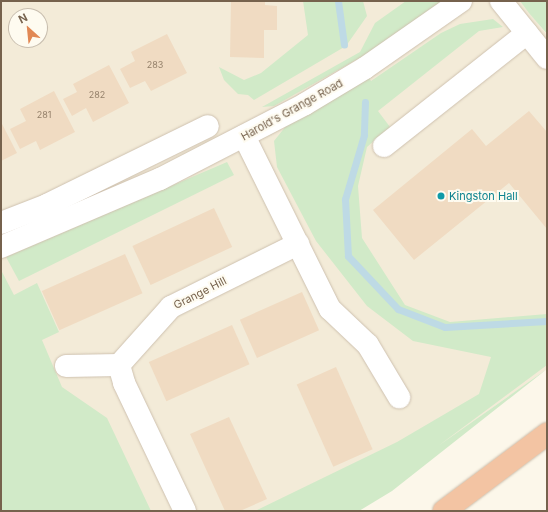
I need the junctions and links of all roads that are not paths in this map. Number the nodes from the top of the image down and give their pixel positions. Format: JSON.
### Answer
{"nodes":[{"id":1,"x":462,"y":1,"type":"edge"},
{"id":2,"x":501,"y":1,"type":"edge"},
{"id":3,"x":527,"y":33,"type":"junction"},
{"id":4,"x":547,"y":58,"type":"edge"},
{"id":5,"x":208,"y":126,"type":"dead end"},
{"id":6,"x":244,"y":136,"type":"junction"},
{"id":7,"x":384,"y":146,"type":"dead end"},
{"id":8,"x":101,"y":179,"type":"junction"},
{"id":9,"x":111,"y":202,"type":"junction"},
{"id":10,"x":1,"y":223,"type":"edge"},
{"id":11,"x":298,"y":244,"type":"junction"},
{"id":12,"x":1,"y":247,"type":"edge"},
{"id":13,"x":119,"y":365,"type":"junction"},
{"id":14,"x":66,"y":366,"type":"dead end"},
{"id":15,"x":399,"y":397,"type":"dead end"},
{"id":16,"x":547,"y":434,"type":"edge"},
{"id":17,"x":185,"y":511,"type":"edge"},
{"id":18,"x":444,"y":511,"type":"edge"}],
"edges":[{"from":1,"to":6,"type":"street","name":"Harold's Grange Road"},
{"from":2,"to":3,"type":"street"},
{"from":3,"to":4,"type":"street"},
{"from":3,"to":7,"type":"street"},
{"from":5,"to":8,"type":"street"},
{"from":6,"to":9,"type":"street","name":"Harold's Grange Road"},
{"from":6,"to":11,"type":"street"},
{"from":8,"to":9,"type":"street"},
{"from":8,"to":10,"type":"street"},
{"from":9,"to":12,"type":"street","name":"Harold's Grange Road"},
{"from":11,"to":13,"type":"street","name":"Grange Hill"},
{"from":11,"to":15,"type":"street"},
{"from":13,"to":14,"type":"street"},
{"from":13,"to":17,"type":"street"},
{"from":16,"to":18,"type":"highway"}]}
